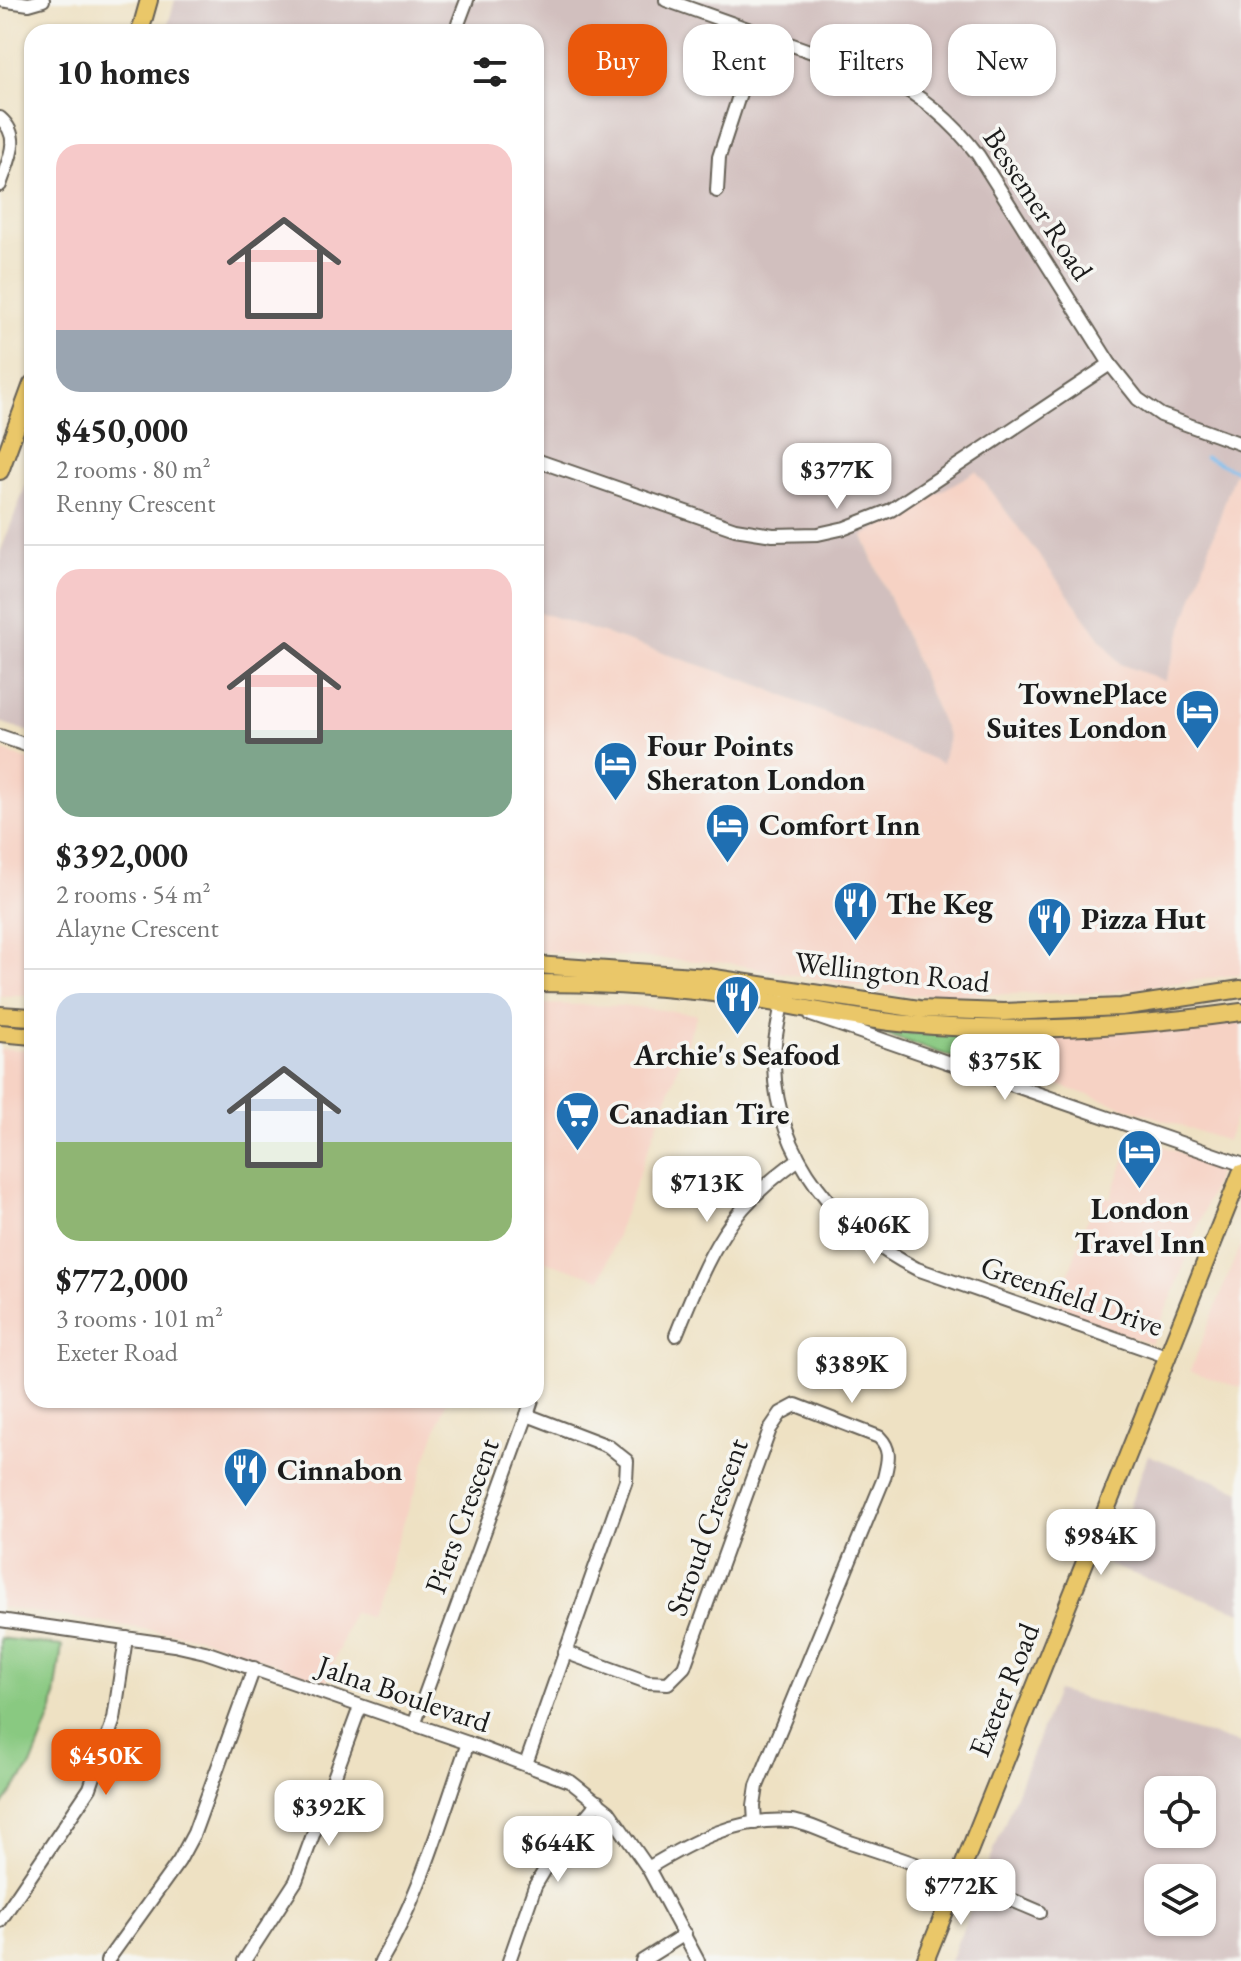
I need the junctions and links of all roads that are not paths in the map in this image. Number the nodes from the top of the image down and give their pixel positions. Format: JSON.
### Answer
{"nodes":[{"id":1,"x":0,"y":0,"type":"edge"},
{"id":2,"x":43,"y":0,"type":"edge"},
{"id":3,"x":149,"y":0,"type":"edge"},
{"id":4,"x":467,"y":0,"type":"edge"},
{"id":5,"x":666,"y":0,"type":"edge"},
{"id":6,"x":142,"y":24,"type":"edge"},
{"id":7,"x":458,"y":24,"type":"edge"},
{"id":8,"x":736,"y":24,"type":"edge"},
{"id":9,"x":794,"y":45,"type":"edge"},
{"id":10,"x":739,"y":96,"type":"edge"},
{"id":11,"x":0,"y":118,"type":"edge"},
{"id":12,"x":0,"y":185,"type":"edge"},
{"id":13,"x":717,"y":191,"type":"dead end"},
{"id":14,"x":1110,"y":364,"type":"junction"},
{"id":15,"x":24,"y":406,"type":"edge"},
{"id":16,"x":1241,"y":444,"type":"edge"},
{"id":17,"x":544,"y":463,"type":"edge"},
{"id":18,"x":0,"y":471,"type":"edge"},
{"id":19,"x":0,"y":736,"type":"edge"},
{"id":20,"x":24,"y":744,"type":"edge"},
{"id":21,"x":544,"y":966,"type":"edge"},
{"id":22,"x":544,"y":983,"type":"edge"},
{"id":23,"x":1241,"y":989,"type":"edge"},
{"id":24,"x":783,"y":997,"type":"junction"},
{"id":25,"x":1241,"y":1003,"type":"edge"},
{"id":26,"x":1241,"y":1012,"type":"edge"},
{"id":27,"x":0,"y":1015,"type":"edge"},
{"id":28,"x":24,"y":1016,"type":"edge"},
{"id":29,"x":1183,"y":1019,"type":"junction"},
{"id":30,"x":0,"y":1033,"type":"edge"},
{"id":31,"x":24,"y":1035,"type":"edge"},
{"id":32,"x":799,"y":1159,"type":"junction"},
{"id":33,"x":1241,"y":1164,"type":"edge"},
{"id":34,"x":1241,"y":1173,"type":"edge"},
{"id":35,"x":676,"y":1335,"type":"dead end"},
{"id":36,"x":1169,"y":1357,"type":"junction"},
{"id":37,"x":529,"y":1408,"type":"edge"},
{"id":38,"x":527,"y":1415,"type":"junction"},
{"id":39,"x":0,"y":1620,"type":"edge"},
{"id":40,"x":126,"y":1638,"type":"junction"},
{"id":41,"x":565,"y":1652,"type":"junction"},
{"id":42,"x":254,"y":1668,"type":"junction"},
{"id":43,"x":360,"y":1707,"type":"junction"},
{"id":44,"x":414,"y":1725,"type":"junction"},
{"id":45,"x":468,"y":1743,"type":"junction"},
{"id":46,"x":526,"y":1764,"type":"junction"},
{"id":47,"x":598,"y":1802,"type":"junction"},
{"id":48,"x":755,"y":1823,"type":"junction"},
{"id":49,"x":648,"y":1868,"type":"junction"},
{"id":50,"x":959,"y":1877,"type":"junction"},
{"id":51,"x":1040,"y":1912,"type":"dead end"},
{"id":52,"x":0,"y":1921,"type":"edge"},
{"id":53,"x":685,"y":1934,"type":"junction"},
{"id":54,"x":107,"y":1961,"type":"edge"},
{"id":55,"x":244,"y":1961,"type":"edge"},
{"id":56,"x":381,"y":1961,"type":"edge"},
{"id":57,"x":509,"y":1961,"type":"edge"},
{"id":58,"x":642,"y":1961,"type":"edge"},
{"id":59,"x":698,"y":1961,"type":"edge"},
{"id":60,"x":925,"y":1961,"type":"edge"}],
"edges":[{"from":1,"to":2,"type":"street"},
{"from":3,"to":6,"type":"main road"},
{"from":4,"to":7,"type":"street"},
{"from":5,"to":8,"type":"street","name":"Bessemer Road"},
{"from":9,"to":14,"type":"street","name":"Bessemer Road"},
{"from":10,"to":13,"type":"street"},
{"from":11,"to":12,"type":"street"},
{"from":14,"to":16,"type":"street","name":"Bessemer Road"},
{"from":14,"to":17,"type":"street"},
{"from":15,"to":18,"type":"main road"},
{"from":19,"to":20,"type":"street"},
{"from":21,"to":24,"type":"main road","name":"Wellington Road"},
{"from":22,"to":24,"type":"main road","name":"Wellington Road"},
{"from":23,"to":24,"type":"main road","name":"Wellington Road"},
{"from":24,"to":29,"type":"main road","name":"Wellington Road"},
{"from":24,"to":32,"type":"street","name":"Greenfield Drive"},
{"from":24,"to":33,"type":"street"},
{"from":25,"to":29,"type":"main road"},
{"from":26,"to":29,"type":"main road","name":"Wellington Road"},
{"from":27,"to":28,"type":"main road"},
{"from":30,"to":31,"type":"main road"},
{"from":32,"to":35,"type":"street"},
{"from":32,"to":36,"type":"street","name":"Greenfield Drive"},
{"from":34,"to":36,"type":"main road","name":"Exeter Road"},
{"from":36,"to":50,"type":"main road","name":"Exeter Road"},
{"from":37,"to":38,"type":"street"},
{"from":38,"to":41,"type":"street","name":"Piers Crescent"},
{"from":38,"to":44,"type":"street","name":"Piers Crescent"},
{"from":39,"to":40,"type":"street","name":"Jalna Boulevard"},
{"from":40,"to":42,"type":"street","name":"Jalna Boulevard"},
{"from":40,"to":52,"type":"street"},
{"from":41,"to":46,"type":"street","name":"Piers Crescent"},
{"from":41,"to":48,"type":"street","name":"Stroud Crescent"},
{"from":42,"to":43,"type":"street","name":"Jalna Boulevard"},
{"from":42,"to":54,"type":"street"},
{"from":43,"to":44,"type":"street","name":"Jalna Boulevard"},
{"from":43,"to":55,"type":"street"},
{"from":44,"to":45,"type":"street","name":"Jalna Boulevard"},
{"from":45,"to":46,"type":"street","name":"Jalna Boulevard"},
{"from":45,"to":56,"type":"street"},
{"from":46,"to":47,"type":"street","name":"Jalna Boulevard"},
{"from":47,"to":49,"type":"street","name":"Jalna Boulevard"},
{"from":47,"to":57,"type":"street"},
{"from":48,"to":49,"type":"street"},
{"from":48,"to":50,"type":"street"},
{"from":49,"to":53,"type":"street","name":"Jalna Boulevard"},
{"from":50,"to":51,"type":"street"},
{"from":50,"to":60,"type":"main road","name":"Exeter Road"},
{"from":53,"to":58,"type":"street"},
{"from":53,"to":59,"type":"street","name":"Jalna Boulevard"}]}
